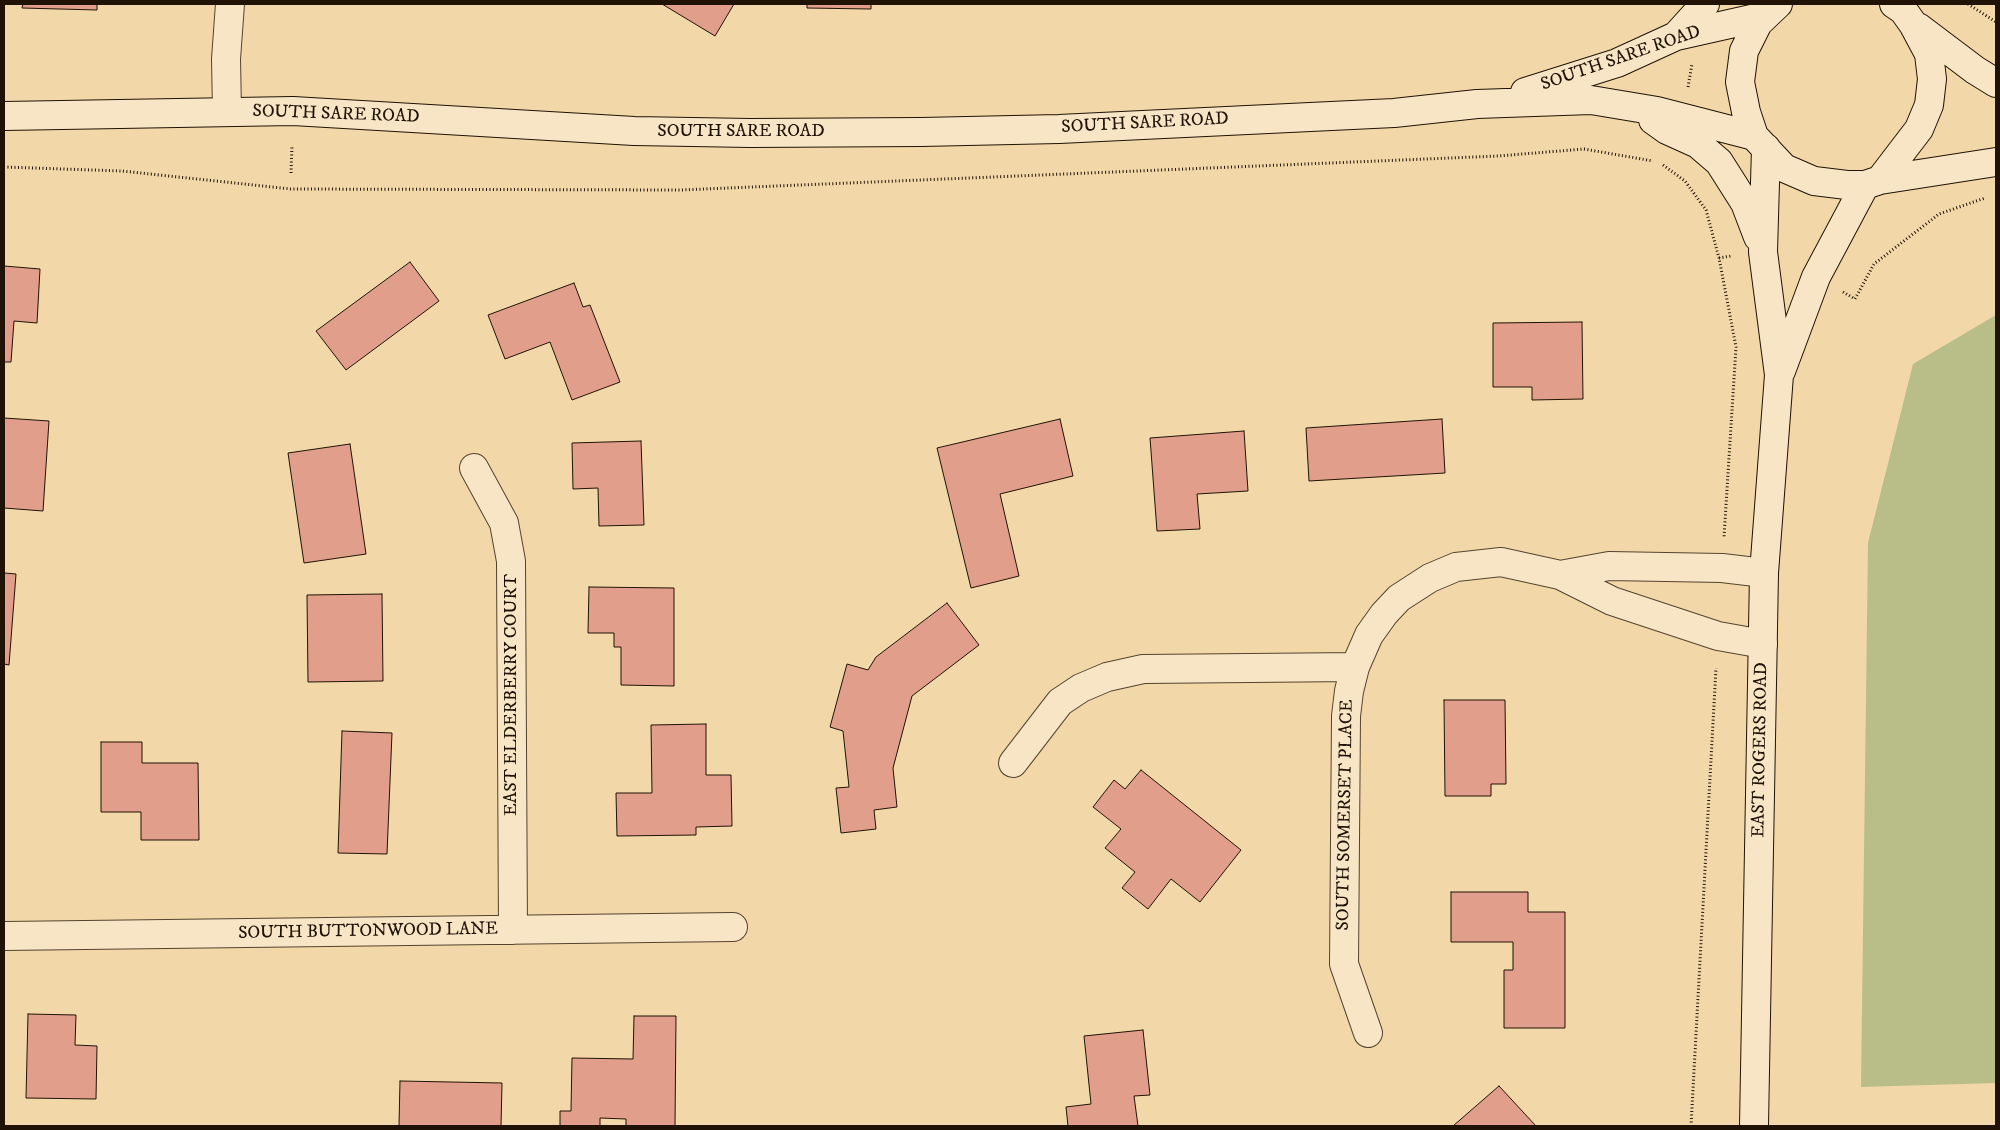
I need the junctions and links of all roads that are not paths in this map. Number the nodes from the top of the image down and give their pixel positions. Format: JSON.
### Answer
{"nodes":[{"id":1,"x":230,"y":4,"type":"edge"},
{"id":2,"x":1705,"y":4,"type":"edge"},
{"id":3,"x":1771,"y":10,"type":"edge"},
{"id":4,"x":1903,"y":10,"type":"edge"},
{"id":5,"x":1676,"y":36,"type":"junction"},
{"id":6,"x":1996,"y":82,"type":"edge"},
{"id":7,"x":1477,"y":104,"type":"junction"},
{"id":8,"x":1614,"y":104,"type":"junction"},
{"id":9,"x":227,"y":111,"type":"junction"},
{"id":10,"x":4,"y":116,"type":"edge"},
{"id":11,"x":1760,"y":142,"type":"junction"},
{"id":12,"x":1996,"y":162,"type":"edge"},
{"id":13,"x":1872,"y":182,"type":"junction"},
{"id":14,"x":1763,"y":252,"type":"junction"},
{"id":15,"x":1779,"y":375,"type":"junction"},
{"id":16,"x":474,"y":468,"type":"dead end"},
{"id":17,"x":1764,"y":573,"type":"junction"},
{"id":18,"x":1560,"y":575,"type":"junction"},
{"id":19,"x":1763,"y":644,"type":"junction"},
{"id":20,"x":1355,"y":667,"type":"junction"},
{"id":21,"x":1013,"y":763,"type":"dead end"},
{"id":22,"x":733,"y":927,"type":"dead end"},
{"id":23,"x":513,"y":930,"type":"junction"},
{"id":24,"x":4,"y":936,"type":"edge"},
{"id":25,"x":1368,"y":1033,"type":"dead end"},
{"id":26,"x":1754,"y":1126,"type":"edge"}],
"edges":[{"from":1,"to":9,"type":"main road"},
{"from":2,"to":5,"type":"main road"},
{"from":3,"to":5,"type":"main road","name":"SOUTH SARE ROAD"},
{"from":3,"to":11,"type":"main road"},
{"from":4,"to":6,"type":"main road"},
{"from":4,"to":13,"type":"main road","name":"EAST ROGERS ROAD"},
{"from":5,"to":7,"type":"main road","name":"SOUTH SARE ROAD"},
{"from":7,"to":8,"type":"main road","name":"SOUTH SARE ROAD"},
{"from":7,"to":9,"type":"main road","name":"SOUTH SARE ROAD"},
{"from":8,"to":11,"type":"main road","name":"SOUTH SARE ROAD"},
{"from":8,"to":14,"type":"main road"},
{"from":9,"to":10,"type":"main road","name":"SOUTH SARE ROAD"},
{"from":11,"to":13,"type":"main road"},
{"from":11,"to":14,"type":"main road","name":"EAST ROGERS ROAD"},
{"from":12,"to":13,"type":"main road"},
{"from":13,"to":15,"type":"main road","name":"EAST ROGERS ROAD"},
{"from":14,"to":15,"type":"main road","name":"EAST ROGERS ROAD"},
{"from":15,"to":17,"type":"main road","name":"EAST ROGERS ROAD"},
{"from":16,"to":23,"type":"main road","name":"EAST ELDERBERRY COURT"},
{"from":17,"to":18,"type":"main road","name":"SOUTH SOMERSET PLACE"},
{"from":17,"to":19,"type":"main road","name":"EAST ROGERS ROAD"},
{"from":18,"to":19,"type":"main road","name":"SOUTH SOMERSET PLACE"},
{"from":18,"to":20,"type":"main road","name":"SOUTH SOMERSET PLACE"},
{"from":19,"to":26,"type":"main road","name":"EAST ROGERS ROAD"},
{"from":20,"to":21,"type":"main road"},
{"from":20,"to":25,"type":"main road","name":"SOUTH SOMERSET PLACE"},
{"from":22,"to":23,"type":"main road","name":"SOUTH BUTTONWOOD LANE"},
{"from":23,"to":24,"type":"main road","name":"SOUTH BUTTONWOOD LANE"}]}
